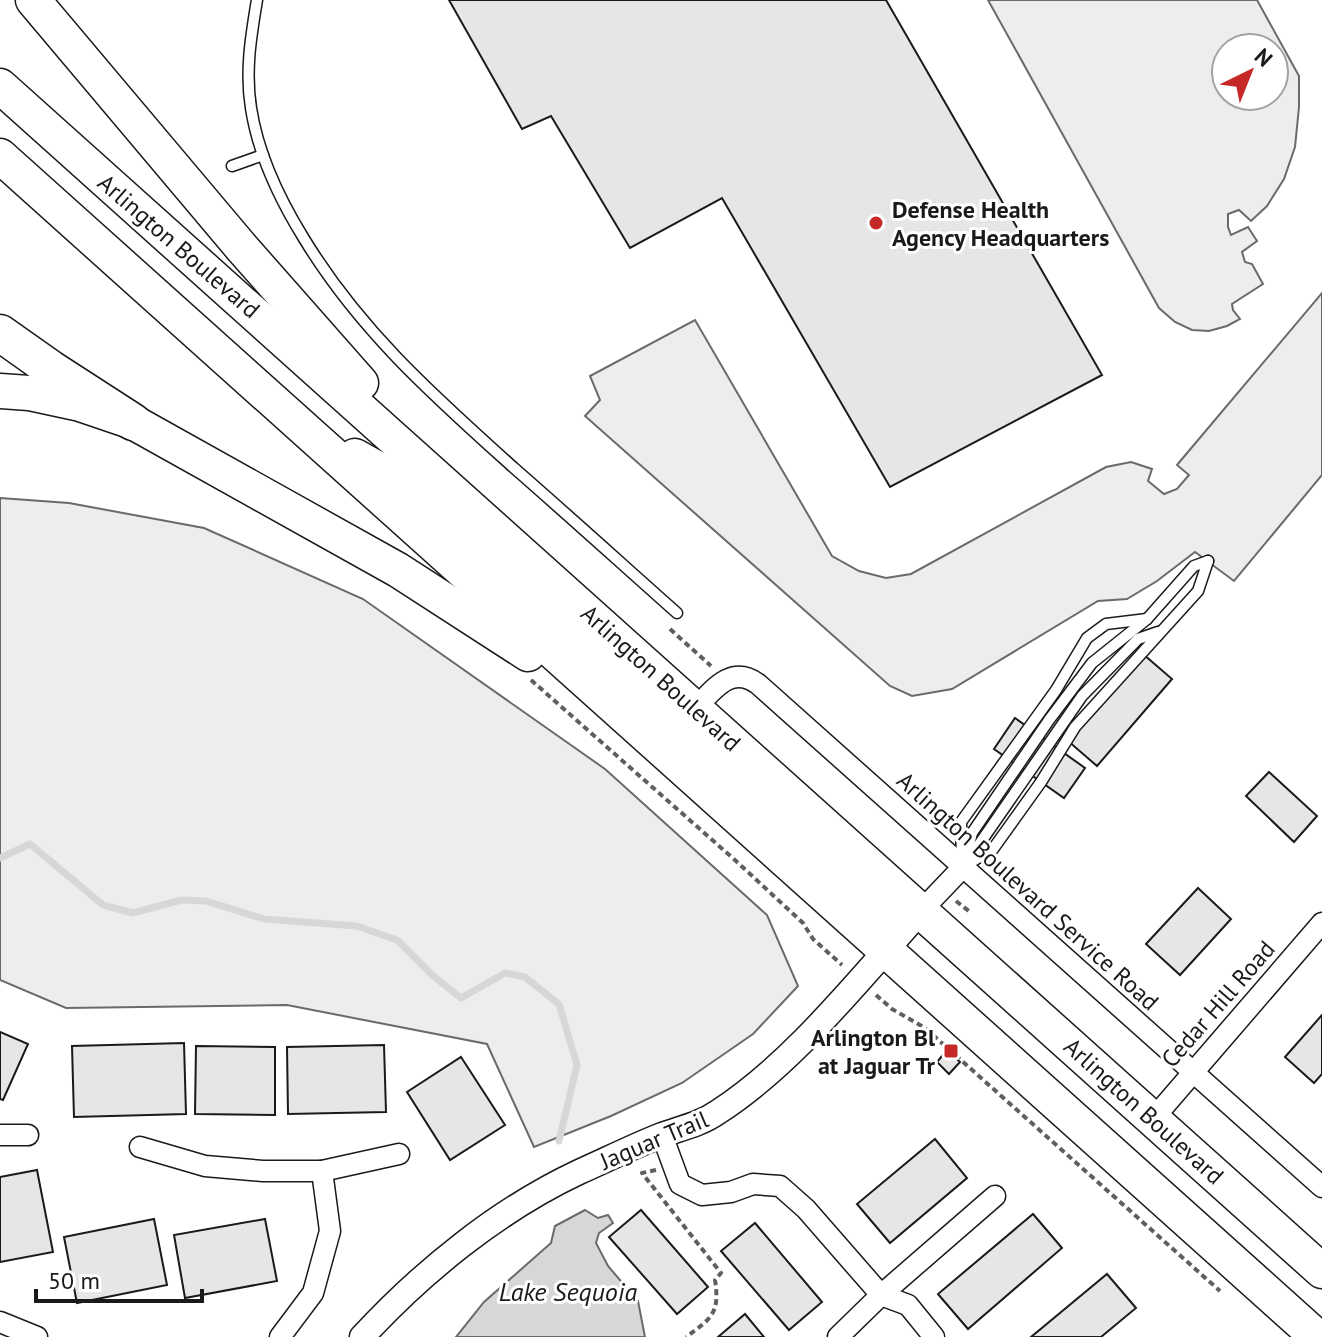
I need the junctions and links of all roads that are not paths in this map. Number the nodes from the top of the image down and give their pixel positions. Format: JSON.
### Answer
{"nodes":[{"id":1,"x":33,"y":0,"type":"edge"},
{"id":2,"x":257,"y":0,"type":"edge"},
{"id":3,"x":0,"y":86,"type":"edge"},
{"id":4,"x":263,"y":155,"type":"junction"},
{"id":5,"x":0,"y":156,"type":"edge"},
{"id":6,"x":232,"y":166,"type":"dead end"},
{"id":7,"x":0,"y":333,"type":"edge"},
{"id":8,"x":0,"y":391,"type":"edge"},
{"id":9,"x":133,"y":422,"type":"junction"},
{"id":10,"x":299,"y":425,"type":"junction"},
{"id":11,"x":467,"y":504,"type":"junction"},
{"id":12,"x":677,"y":613,"type":"dead end"},
{"id":13,"x":1147,"y":619,"type":"junction"},
{"id":14,"x":695,"y":709,"type":"junction"},
{"id":15,"x":664,"y":753,"type":"junction"},
{"id":16,"x":963,"y":867,"type":"junction"},
{"id":17,"x":921,"y":911,"type":"junction"},
{"id":18,"x":1322,"y":923,"type":"edge"},
{"id":19,"x":885,"y":951,"type":"junction"},
{"id":20,"x":1193,"y":1073,"type":"junction"},
{"id":21,"x":1153,"y":1119,"type":"junction"},
{"id":22,"x":0,"y":1135,"type":"edge"},
{"id":23,"x":28,"y":1135,"type":"dead end"},
{"id":24,"x":662,"y":1135,"type":"junction"},
{"id":25,"x":140,"y":1147,"type":"dead end"},
{"id":26,"x":399,"y":1154,"type":"dead end"},
{"id":27,"x":322,"y":1171,"type":"junction"},
{"id":28,"x":1322,"y":1187,"type":"edge"},
{"id":29,"x":995,"y":1196,"type":"dead end"},
{"id":30,"x":1322,"y":1271,"type":"edge"},
{"id":31,"x":881,"y":1295,"type":"junction"},
{"id":32,"x":0,"y":1322,"type":"edge"},
{"id":33,"x":37,"y":1337,"type":"edge"},
{"id":34,"x":280,"y":1337,"type":"edge"},
{"id":35,"x":362,"y":1337,"type":"edge"},
{"id":36,"x":838,"y":1337,"type":"edge"},
{"id":37,"x":934,"y":1337,"type":"edge"},
{"id":38,"x":1317,"y":1337,"type":"edge"}],
"edges":[{"from":1,"to":11,"type":"highway"},
{"from":2,"to":4,"type":"lane"},
{"from":3,"to":11,"type":"highway","name":"Arlington Boulevard"},
{"from":4,"to":6,"type":"lane"},
{"from":4,"to":12,"type":"lane"},
{"from":5,"to":10,"type":"highway"},
{"from":7,"to":9,"type":"highway"},
{"from":8,"to":9,"type":"highway"},
{"from":9,"to":15,"type":"highway"},
{"from":10,"to":15,"type":"highway"},
{"from":10,"to":17,"type":"highway"},
{"from":11,"to":14,"type":"highway","name":"Arlington Boulevard"},
{"from":13,"to":16,"type":"lane"},
{"from":13,"to":16,"type":"lane"},
{"from":13,"to":16,"type":"lane"},
{"from":14,"to":16,"type":"street","name":"Arlington Boulevard Service Road"},
{"from":14,"to":17,"type":"highway","name":"Arlington Boulevard"},
{"from":15,"to":19,"type":"highway"},
{"from":16,"to":17,"type":"street"},
{"from":16,"to":20,"type":"street","name":"Arlington Boulevard Service Road"},
{"from":17,"to":19,"type":"street","name":"Jaguar Trail"},
{"from":17,"to":21,"type":"highway","name":"Arlington Boulevard"},
{"from":18,"to":20,"type":"street","name":"Cedar Hill Road"},
{"from":19,"to":24,"type":"street","name":"Jaguar Trail"},
{"from":19,"to":38,"type":"highway"},
{"from":20,"to":21,"type":"street","name":"Cedar Hill Road"},
{"from":20,"to":28,"type":"street","name":"Arlington Boulevard Service Road"},
{"from":21,"to":30,"type":"highway","name":"Arlington Boulevard"},
{"from":22,"to":23,"type":"street"},
{"from":24,"to":31,"type":"street"},
{"from":24,"to":35,"type":"street","name":"Jaguar Trail"},
{"from":25,"to":27,"type":"street"},
{"from":26,"to":27,"type":"street"},
{"from":27,"to":34,"type":"street"},
{"from":29,"to":31,"type":"street"},
{"from":31,"to":36,"type":"street"},
{"from":31,"to":37,"type":"street"},
{"from":32,"to":33,"type":"street"}]}
